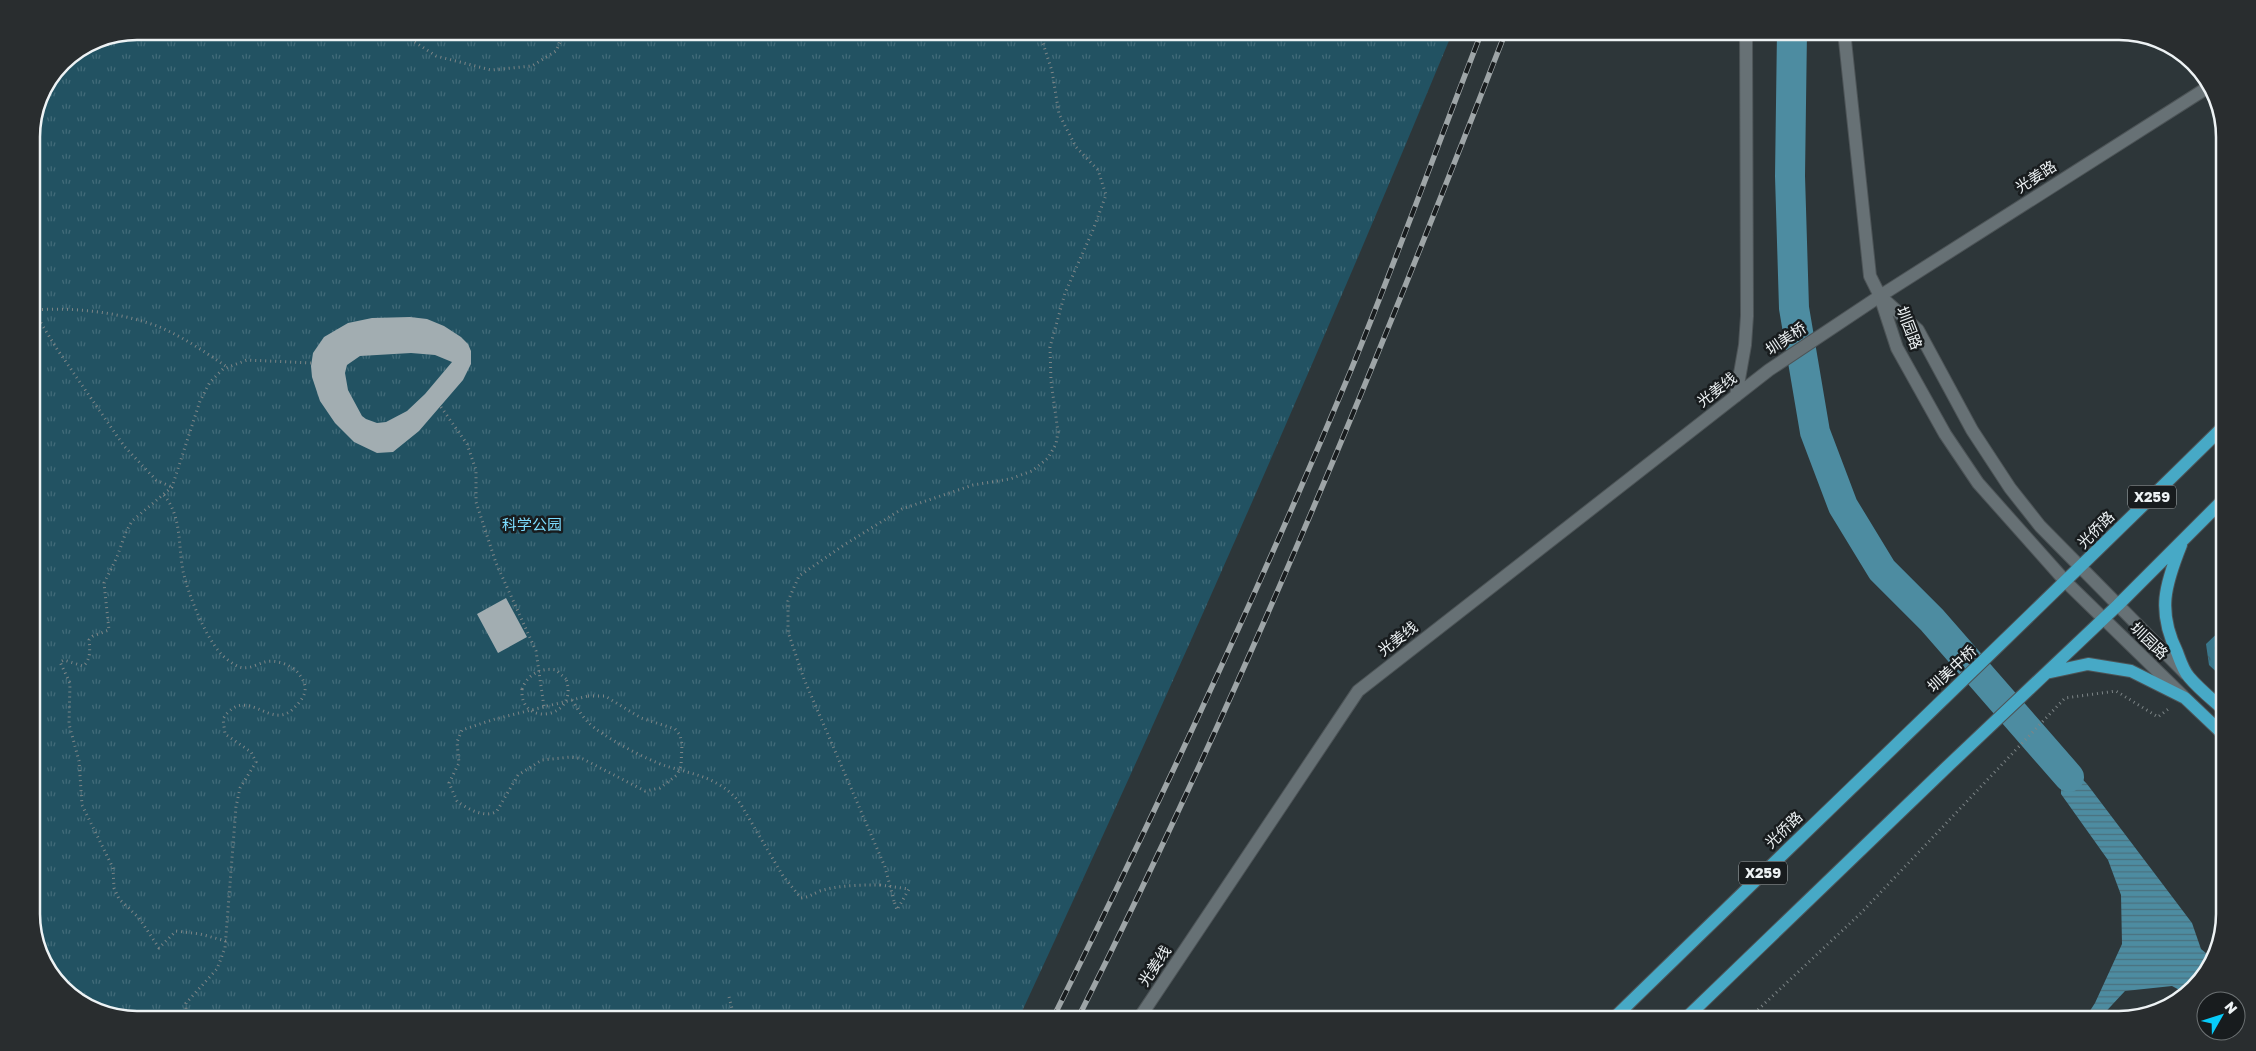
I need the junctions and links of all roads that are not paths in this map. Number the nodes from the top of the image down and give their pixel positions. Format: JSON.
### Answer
{"nodes":[{"id":1,"x":1746,"y":40,"type":"edge"},
{"id":2,"x":1845,"y":40,"type":"edge"},
{"id":3,"x":2204,"y":90,"type":"edge"},
{"id":4,"x":1880,"y":296,"type":"junction"},
{"id":5,"x":1769,"y":370,"type":"joint"},
{"id":6,"x":1736,"y":396,"type":"junction"},
{"id":7,"x":2216,"y":434,"type":"edge"},
{"id":8,"x":2216,"y":507,"type":"edge"},
{"id":9,"x":2184,"y":538,"type":"junction"},
{"id":10,"x":2080,"y":568,"type":"junction"},
{"id":11,"x":2066,"y":582,"type":"junction"},
{"id":12,"x":2118,"y":606,"type":"junction"},
{"id":13,"x":2104,"y":619,"type":"junction"},
{"id":14,"x":2012,"y":635,"type":"joint"},
{"id":15,"x":2046,"y":674,"type":"junction"},
{"id":16,"x":2188,"y":676,"type":"junction"},
{"id":17,"x":2185,"y":698,"type":"junction"},
{"id":18,"x":2216,"y":702,"type":"edge"},
{"id":19,"x":1914,"y":726,"type":"joint"},
{"id":20,"x":2216,"y":727,"type":"edge"},
{"id":21,"x":1144,"y":1011,"type":"edge"},
{"id":22,"x":1621,"y":1011,"type":"edge"},
{"id":23,"x":1693,"y":1011,"type":"edge"}],
"edges":[{"from":1,"to":6,"type":"street"},
{"from":2,"to":4,"type":"street"},
{"from":3,"to":4,"type":"street","name":"光姜路"},
{"from":4,"to":5,"type":"street","name":"圳美桥"},
{"from":4,"to":10,"type":"street","name":"圳园路"},
{"from":4,"to":11,"type":"street","name":"圳园路"},
{"from":5,"to":6,"type":"street","name":"光姜线"},
{"from":6,"to":21,"type":"street","name":"光姜线"},
{"from":7,"to":10,"type":"main road","name":"光侨路","number":"X259"},
{"from":8,"to":9,"type":"main road"},
{"from":9,"to":12,"type":"main road"},
{"from":9,"to":16,"type":"main road"},
{"from":10,"to":11,"type":"main road","name":"光侨路","number":"X259"},
{"from":10,"to":12,"type":"street","name":"圳园路"},
{"from":11,"to":13,"type":"street","name":"圳园路"},
{"from":11,"to":14,"type":"main road","name":"光侨路","number":"X259"},
{"from":12,"to":13,"type":"main road"},
{"from":12,"to":16,"type":"street","name":"圳园路"},
{"from":13,"to":15,"type":"main road"},
{"from":13,"to":17,"type":"street","name":"圳园路"},
{"from":14,"to":19,"type":"main road","name":"圳美中桥","number":"X259"},
{"from":15,"to":17,"type":"main road"},
{"from":15,"to":23,"type":"main road"},
{"from":16,"to":18,"type":"main road","name":"圳园路"},
{"from":17,"to":20,"type":"main road","name":"圳园路"},
{"from":19,"to":22,"type":"main road","name":"光侨路","number":"X259"}]}
